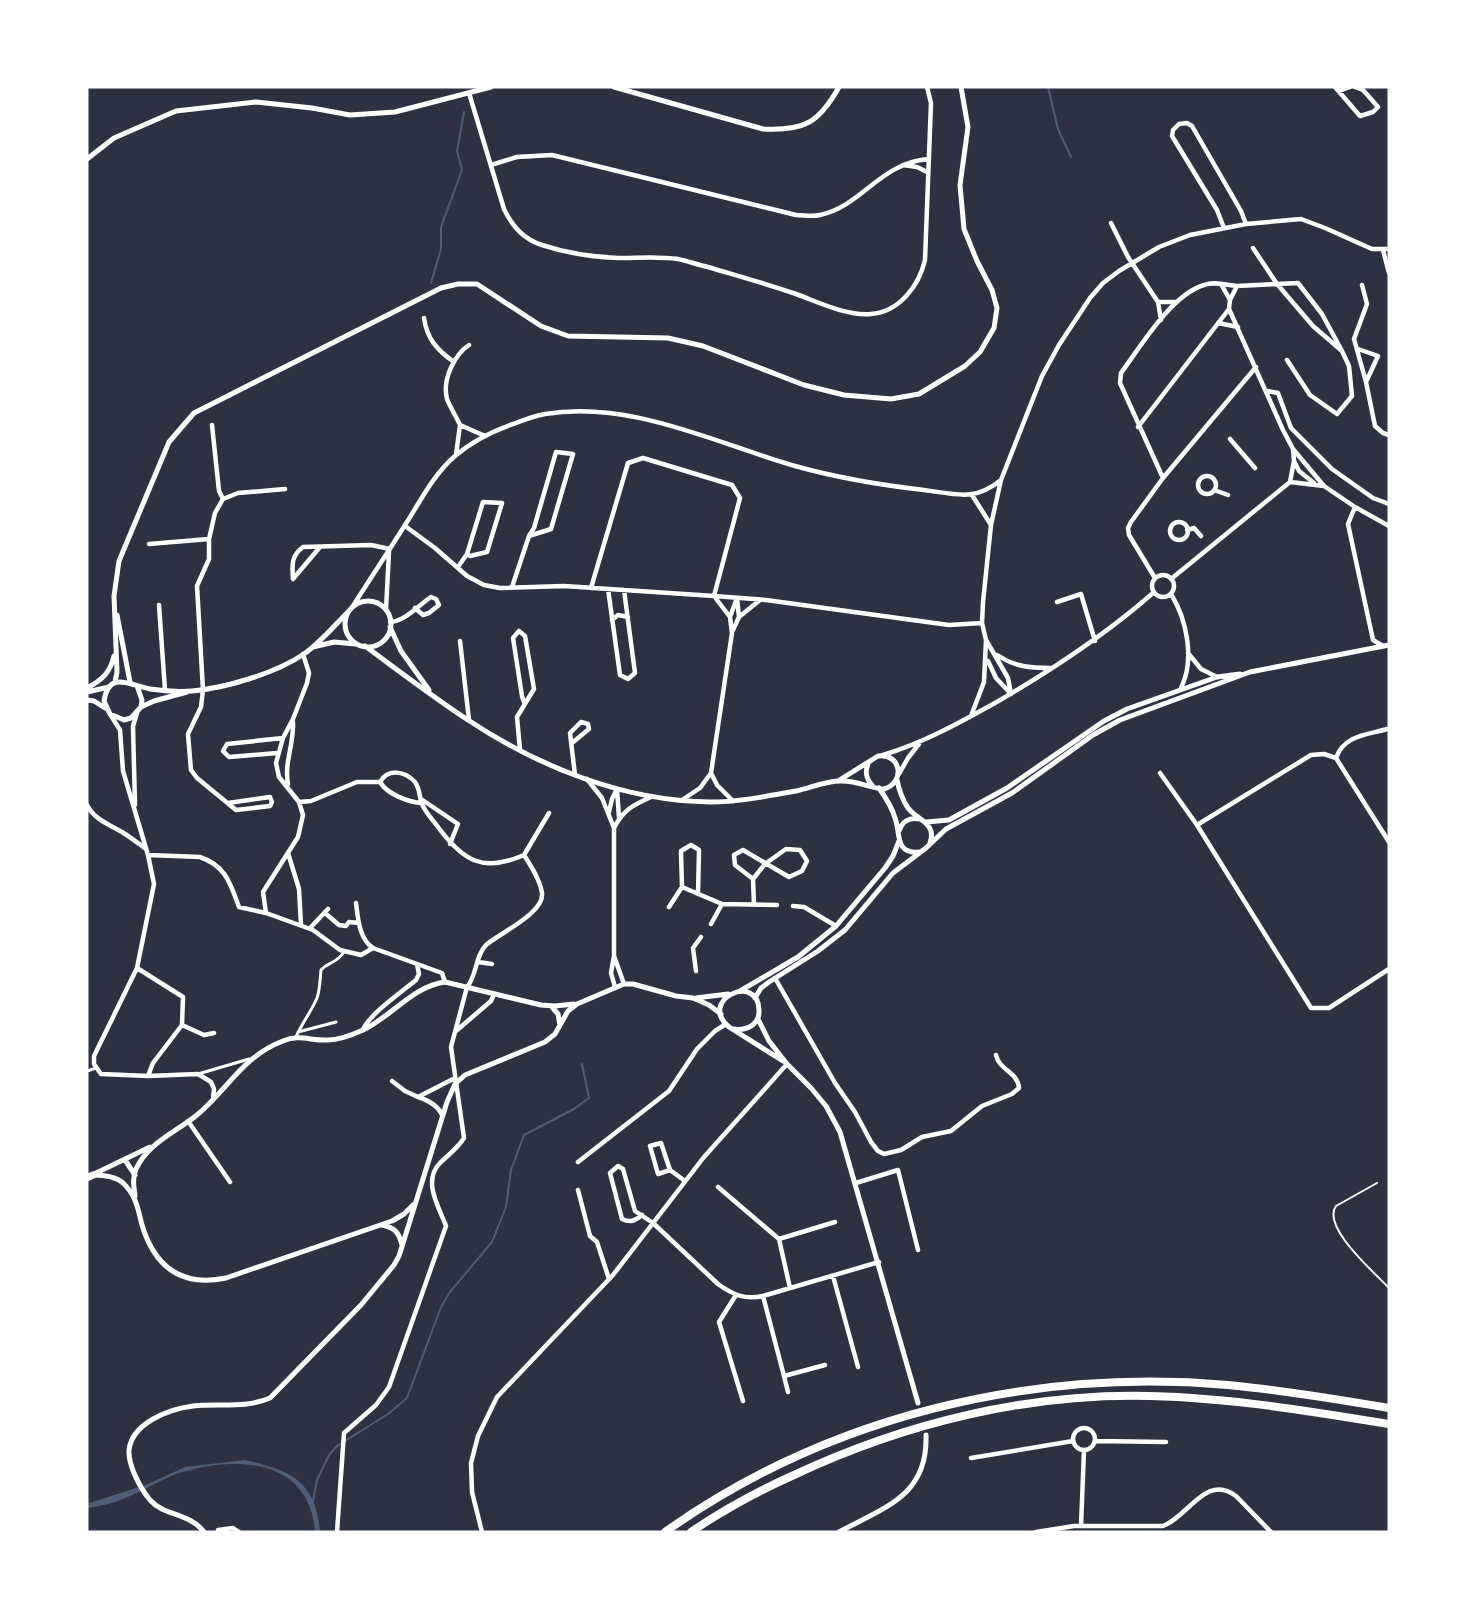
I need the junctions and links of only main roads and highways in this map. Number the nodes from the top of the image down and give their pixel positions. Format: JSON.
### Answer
{"nodes":[{"id":1,"x":1389,"y":1408,"type":"edge"},
{"id":2,"x":1389,"y":1425,"type":"edge"},
{"id":3,"x":665,"y":1532,"type":"edge"},
{"id":4,"x":691,"y":1532,"type":"edge"}],
"edges":[{"from":1,"to":3,"type":"highway"},
{"from":2,"to":4,"type":"highway"}]}
